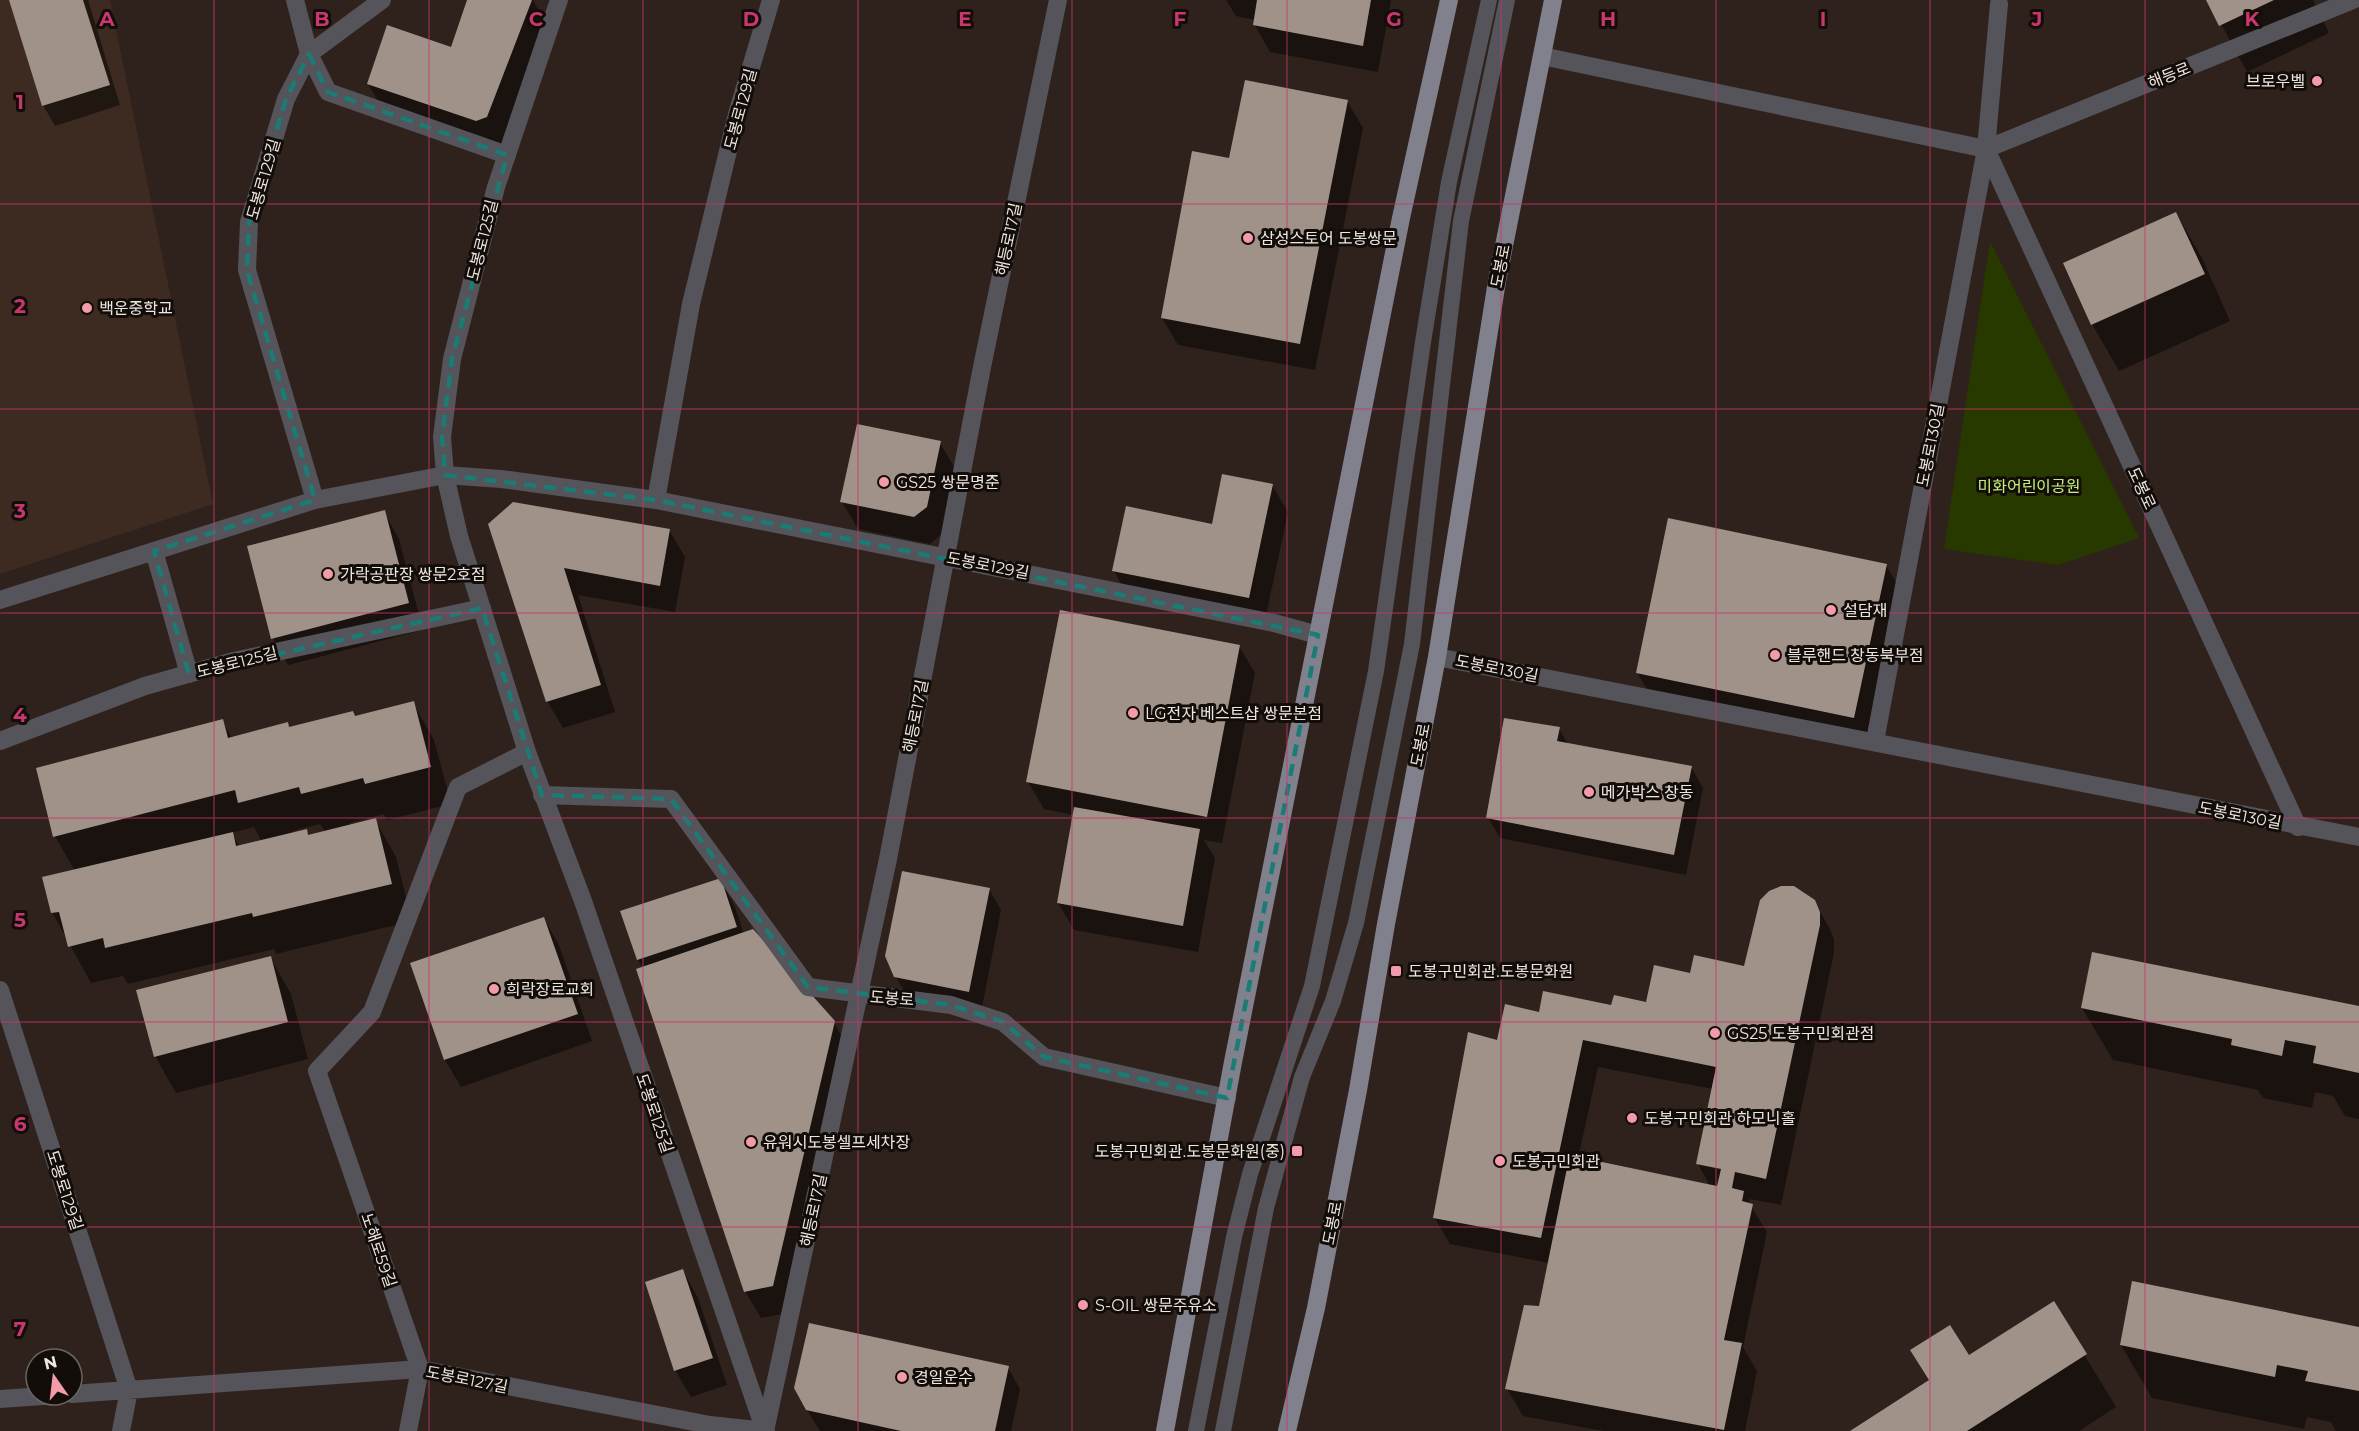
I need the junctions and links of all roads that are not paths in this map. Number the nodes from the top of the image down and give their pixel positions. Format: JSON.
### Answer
{"nodes":[{"id":1,"x":295,"y":0,"type":"edge"},
{"id":2,"x":382,"y":0,"type":"edge"},
{"id":3,"x":559,"y":0,"type":"edge"},
{"id":4,"x":771,"y":0,"type":"edge"},
{"id":5,"x":1059,"y":0,"type":"edge"},
{"id":6,"x":1449,"y":0,"type":"edge"},
{"id":7,"x":1489,"y":0,"type":"edge"},
{"id":8,"x":1506,"y":0,"type":"edge"},
{"id":9,"x":1553,"y":0,"type":"edge"},
{"id":10,"x":2353,"y":0,"type":"edge"},
{"id":11,"x":1999,"y":4,"type":"dead end"},
{"id":12,"x":309,"y":54,"type":"junction"},
{"id":13,"x":1542,"y":56,"type":"junction"},
{"id":14,"x":1986,"y":149,"type":"junction"},
{"id":15,"x":507,"y":155,"type":"junction"},
{"id":16,"x":445,"y":475,"type":"junction"},
{"id":17,"x":315,"y":500,"type":"junction"},
{"id":18,"x":656,"y":500,"type":"junction"},
{"id":19,"x":154,"y":551,"type":"junction"},
{"id":20,"x":945,"y":556,"type":"junction"},
{"id":21,"x":0,"y":600,"type":"edge"},
{"id":22,"x":482,"y":608,"type":"junction"},
{"id":23,"x":1318,"y":635,"type":"junction"},
{"id":24,"x":1437,"y":657,"type":"junction"},
{"id":25,"x":189,"y":674,"type":"junction"},
{"id":26,"x":0,"y":741,"type":"edge"},
{"id":27,"x":1875,"y":741,"type":"junction"},
{"id":28,"x":527,"y":752,"type":"junction"},
{"id":29,"x":542,"y":795,"type":"junction"},
{"id":30,"x":2298,"y":827,"type":"junction"},
{"id":31,"x":2359,"y":837,"type":"edge"},
{"id":32,"x":0,"y":990,"type":"edge"},
{"id":33,"x":860,"y":996,"type":"junction"},
{"id":34,"x":1227,"y":1098,"type":"junction"},
{"id":35,"x":420,"y":1370,"type":"junction"},
{"id":36,"x":129,"y":1390,"type":"junction"},
{"id":37,"x":84,"y":1393,"type":"edge"},
{"id":38,"x":24,"y":1397,"type":"edge"},
{"id":39,"x":0,"y":1399,"type":"edge"},
{"id":40,"x":121,"y":1431,"type":"edge"},
{"id":41,"x":408,"y":1431,"type":"edge"},
{"id":42,"x":765,"y":1431,"type":"edge"},
{"id":43,"x":1165,"y":1431,"type":"edge"},
{"id":44,"x":1196,"y":1431,"type":"edge"},
{"id":45,"x":1223,"y":1431,"type":"edge"},
{"id":46,"x":1287,"y":1431,"type":"edge"}],
"edges":[{"from":1,"to":12,"type":"street"},
{"from":2,"to":12,"type":"street","name":"도봉로129길"},
{"from":3,"to":15,"type":"street","name":"도봉로125길"},
{"from":4,"to":18,"type":"street","name":"도봉로129길"},
{"from":5,"to":20,"type":"street","name":"해등로17길"},
{"from":6,"to":23,"type":"main road"},
{"from":7,"to":44,"type":"lane"},
{"from":8,"to":45,"type":"lane"},
{"from":9,"to":13,"type":"main road","name":"도봉로"},
{"from":10,"to":14,"type":"street","name":"해등로"},
{"from":11,"to":14,"type":"street","name":"도봉로"},
{"from":12,"to":15,"type":"street"},
{"from":12,"to":17,"type":"street","name":"도봉로129길"},
{"from":13,"to":14,"type":"street"},
{"from":13,"to":24,"type":"main road","name":"도봉로"},
{"from":14,"to":27,"type":"street","name":"도봉로130길"},
{"from":14,"to":30,"type":"street","name":"도봉로"},
{"from":15,"to":16,"type":"street","name":"도봉로125길"},
{"from":16,"to":17,"type":"street","name":"도봉로129길"},
{"from":16,"to":18,"type":"street","name":"도봉로129길"},
{"from":16,"to":22,"type":"street","name":"도봉로125길"},
{"from":17,"to":19,"type":"street","name":"도봉로129길"},
{"from":18,"to":20,"type":"street","name":"도봉로129길"},
{"from":19,"to":21,"type":"street","name":"도봉로129길"},
{"from":19,"to":25,"type":"street"},
{"from":20,"to":23,"type":"street","name":"도봉로129길"},
{"from":20,"to":33,"type":"street","name":"해등로17길"},
{"from":22,"to":25,"type":"street","name":"도봉로125길"},
{"from":22,"to":28,"type":"street","name":"도봉로125길"},
{"from":23,"to":34,"type":"main road"},
{"from":24,"to":27,"type":"street","name":"도봉로130길"},
{"from":24,"to":46,"type":"main road","name":"도봉로"},
{"from":25,"to":26,"type":"street","name":"도봉로125길"},
{"from":27,"to":30,"type":"street","name":"도봉로130길"},
{"from":28,"to":29,"type":"street","name":"도봉로125길"},
{"from":28,"to":35,"type":"street","name":"노해로59길"},
{"from":29,"to":33,"type":"street"},
{"from":29,"to":42,"type":"street","name":"도봉로125길"},
{"from":30,"to":31,"type":"street","name":"도봉로130길"},
{"from":32,"to":36,"type":"street","name":"도봉로129길"},
{"from":33,"to":34,"type":"street","name":"도봉로"},
{"from":33,"to":42,"type":"street","name":"해등로17길"},
{"from":34,"to":43,"type":"main road"},
{"from":35,"to":36,"type":"street","name":"도봉로127길"},
{"from":35,"to":41,"type":"street"},
{"from":35,"to":42,"type":"street","name":"도봉로127길"},
{"from":36,"to":37,"type":"street","name":"도봉로127길"},
{"from":36,"to":40,"type":"street"},
{"from":38,"to":39,"type":"street"}]}
